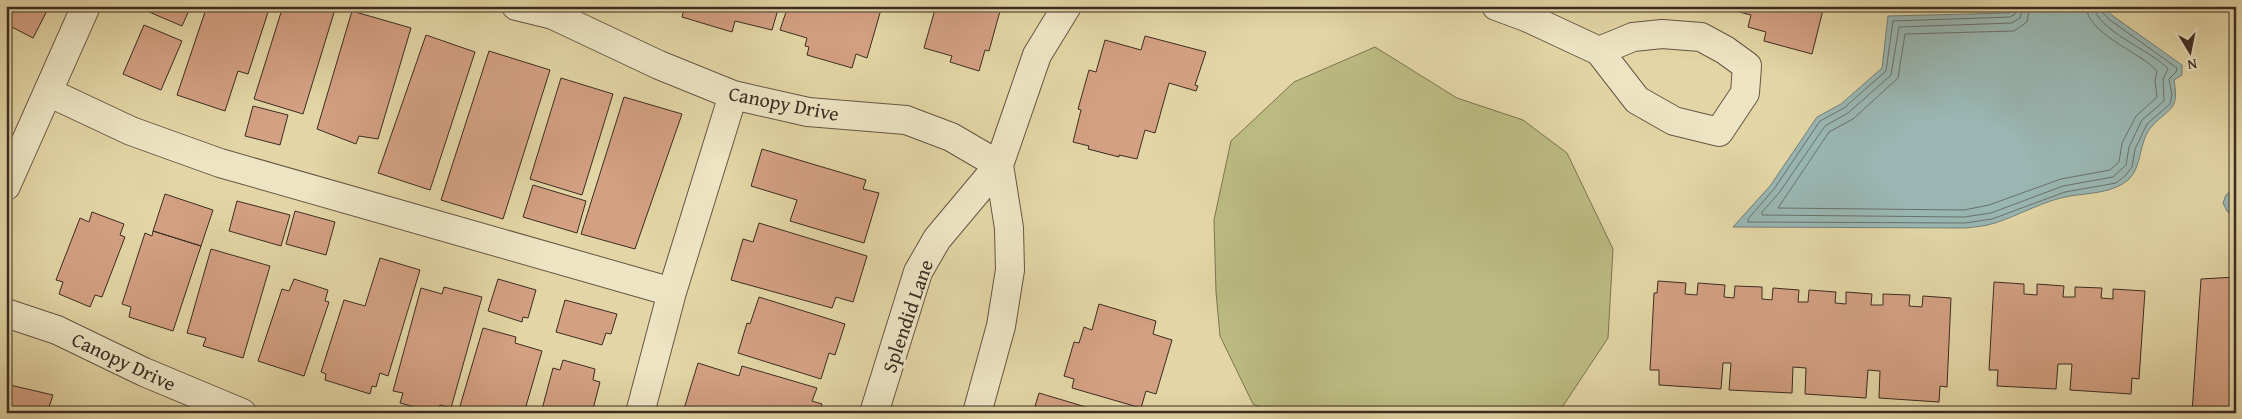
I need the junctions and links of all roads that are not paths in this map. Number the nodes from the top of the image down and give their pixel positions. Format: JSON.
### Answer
{"nodes":[{"id":1,"x":86,"y":6,"type":"edge"},
{"id":2,"x":516,"y":6,"type":"edge"},
{"id":3,"x":1067,"y":6,"type":"edge"},
{"id":4,"x":1496,"y":6,"type":"edge"},
{"id":5,"x":1599,"y":51,"type":"junction"},
{"id":6,"x":48,"y":92,"type":"junction"},
{"id":7,"x":733,"y":95,"type":"junction"},
{"id":8,"x":999,"y":165,"type":"junction"},
{"id":9,"x":6,"y":186,"type":"edge"},
{"id":10,"x":672,"y":292,"type":"junction"},
{"id":11,"x":6,"y":313,"type":"edge"},
{"id":12,"x":242,"y":413,"type":"edge"},
{"id":13,"x":640,"y":413,"type":"edge"},
{"id":14,"x":874,"y":413,"type":"edge"},
{"id":15,"x":977,"y":413,"type":"edge"}],
"edges":[{"from":1,"to":6,"type":"street"},
{"from":2,"to":7,"type":"street","name":"Canopy Drive"},
{"from":3,"to":8,"type":"street"},
{"from":4,"to":5,"type":"street"},
{"from":5,"to":5,"type":"street"},
{"from":6,"to":9,"type":"street"},
{"from":6,"to":10,"type":"street"},
{"from":7,"to":8,"type":"street","name":"Canopy Drive"},
{"from":7,"to":10,"type":"street"},
{"from":8,"to":14,"type":"street","name":"Splendid Lane"},
{"from":8,"to":15,"type":"street"},
{"from":10,"to":13,"type":"street"},
{"from":11,"to":12,"type":"street","name":"Canopy Drive"}]}
